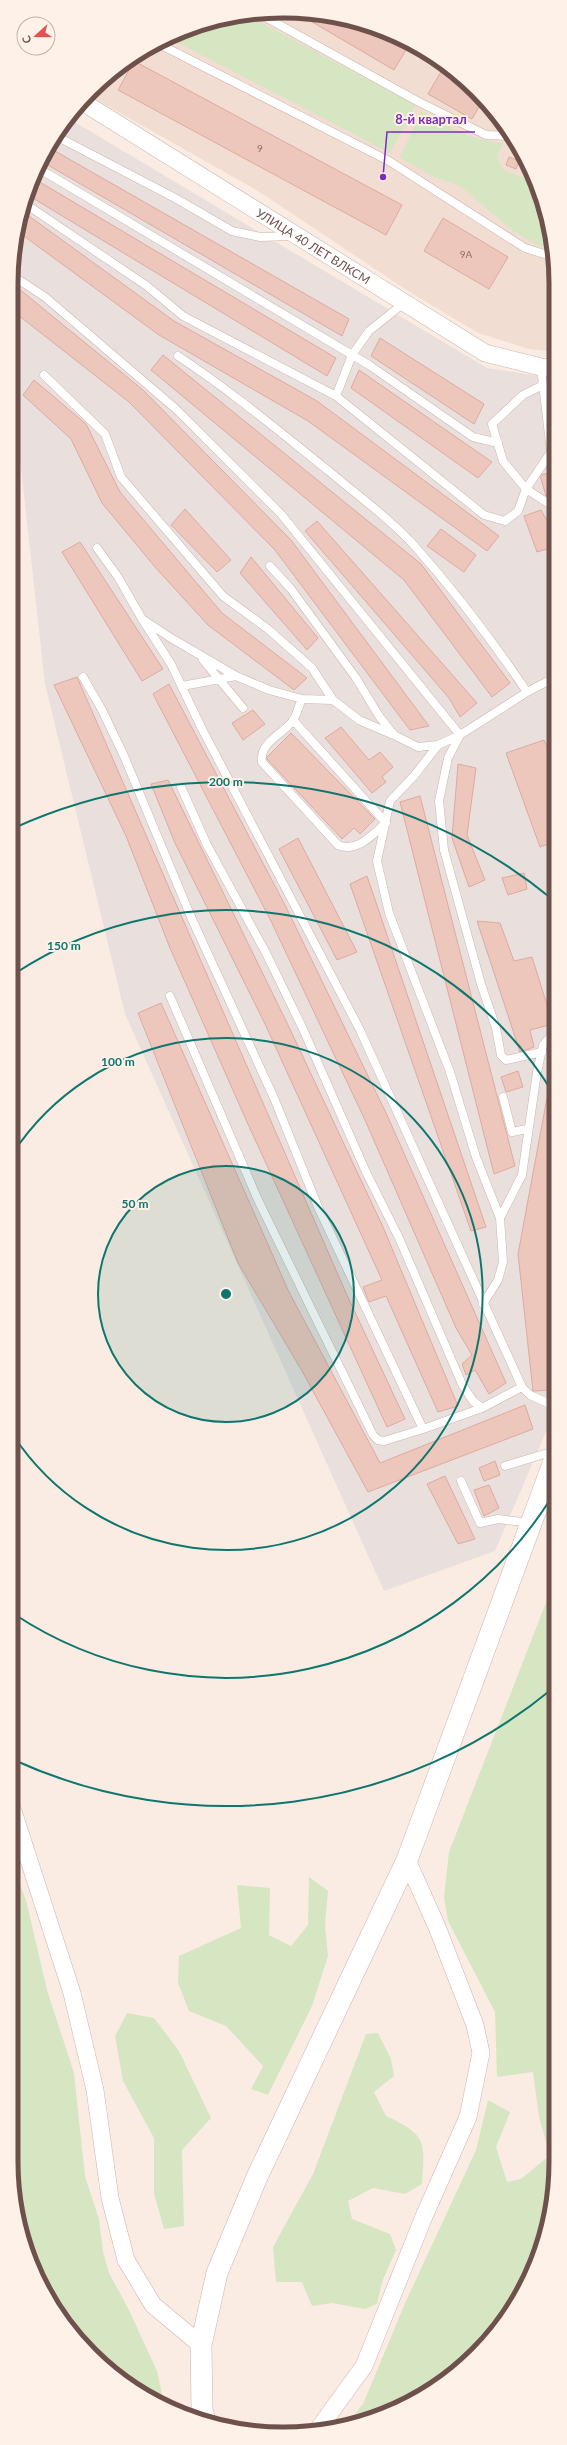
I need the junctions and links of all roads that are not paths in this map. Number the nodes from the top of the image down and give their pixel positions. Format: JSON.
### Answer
{"nodes":[{"id":1,"x":268,"y":19,"type":"edge"},
{"id":2,"x":164,"y":46,"type":"edge"},
{"id":3,"x":87,"y":105,"type":"edge"},
{"id":4,"x":504,"y":136,"type":"edge"},
{"id":5,"x":61,"y":139,"type":"edge"},
{"id":6,"x":43,"y":171,"type":"edge"},
{"id":7,"x":29,"y":207,"type":"edge"},
{"id":8,"x":297,"y":236,"type":"junction"},
{"id":9,"x":547,"y":255,"type":"edge"},
{"id":10,"x":18,"y":279,"type":"edge"},
{"id":11,"x":404,"y":302,"type":"junction"},
{"id":12,"x":352,"y":355,"type":"junction"},
{"id":13,"x":178,"y":356,"type":"dead end"},
{"id":14,"x":548,"y":368,"type":"edge"},
{"id":15,"x":44,"y":375,"type":"dead end"},
{"id":16,"x":543,"y":385,"type":"junction"},
{"id":17,"x":336,"y":396,"type":"junction"},
{"id":18,"x":549,"y":430,"type":"edge"},
{"id":19,"x":498,"y":443,"type":"junction"},
{"id":20,"x":549,"y":456,"type":"edge"},
{"id":21,"x":526,"y":489,"type":"junction"},
{"id":22,"x":549,"y":504,"type":"edge"},
{"id":23,"x":97,"y":548,"type":"dead end"},
{"id":24,"x":270,"y":566,"type":"dead end"},
{"id":25,"x":142,"y":619,"type":"junction"},
{"id":26,"x":201,"y":657,"type":"junction"},
{"id":27,"x":236,"y":676,"type":"junction"},
{"id":28,"x":83,"y":677,"type":"dead end"},
{"id":29,"x":218,"y":680,"type":"junction"},
{"id":30,"x":549,"y":681,"type":"edge"},
{"id":31,"x":182,"y":686,"type":"junction"},
{"id":32,"x":527,"y":692,"type":"junction"},
{"id":33,"x":302,"y":699,"type":"junction"},
{"id":34,"x":333,"y":700,"type":"junction"},
{"id":35,"x":243,"y":708,"type":"dead end"},
{"id":36,"x":294,"y":720,"type":"junction"},
{"id":37,"x":394,"y":735,"type":"junction"},
{"id":38,"x":460,"y":735,"type":"junction"},
{"id":39,"x":438,"y":745,"type":"junction"},
{"id":40,"x":181,"y":787,"type":"dead end"},
{"id":41,"x":386,"y":823,"type":"junction"},
{"id":42,"x":170,"y":996,"type":"dead end"},
{"id":43,"x":549,"y":1038,"type":"edge"},
{"id":44,"x":542,"y":1052,"type":"junction"},
{"id":45,"x":503,"y":1097,"type":"dead end"},
{"id":46,"x":528,"y":1129,"type":"junction"},
{"id":47,"x":500,"y":1218,"type":"junction"},
{"id":48,"x":483,"y":1304,"type":"junction"},
{"id":49,"x":522,"y":1387,"type":"junction"},
{"id":50,"x":549,"y":1404,"type":"edge"},
{"id":51,"x":482,"y":1408,"type":"junction"},
{"id":52,"x":423,"y":1429,"type":"junction"},
{"id":53,"x":549,"y":1452,"type":"edge"},
{"id":54,"x":505,"y":1466,"type":"dead end"},
{"id":55,"x":549,"y":1475,"type":"edge"},
{"id":56,"x":461,"y":1481,"type":"dead end"},
{"id":57,"x":532,"y":1523,"type":"junction"},
{"id":58,"x":18,"y":1827,"type":"edge"},
{"id":59,"x":406,"y":1860,"type":"junction"},
{"id":60,"x":201,"y":2345,"type":"junction"},
{"id":61,"x":203,"y":2415,"type":"edge"},
{"id":62,"x":322,"y":2424,"type":"edge"}],
"edges":[{"from":1,"to":4,"type":"lane"},
{"from":2,"to":9,"type":"lane"},
{"from":3,"to":8,"type":"street","name":"УЛИЦА 40 ЛЕТ ВЛКСМ"},
{"from":5,"to":8,"type":"lane"},
{"from":6,"to":12,"type":"lane"},
{"from":7,"to":17,"type":"lane"},
{"from":8,"to":11,"type":"street","name":"УЛИЦА 40 ЛЕТ ВЛКСМ"},
{"from":10,"to":38,"type":"lane"},
{"from":11,"to":12,"type":"lane"},
{"from":11,"to":14,"type":"street","name":"УЛИЦА 40 ЛЕТ ВЛКСМ"},
{"from":12,"to":17,"type":"lane"},
{"from":12,"to":19,"type":"lane"},
{"from":13,"to":32,"type":"lane"},
{"from":14,"to":16,"type":"lane"},
{"from":15,"to":34,"type":"lane"},
{"from":16,"to":18,"type":"lane"},
{"from":16,"to":19,"type":"lane"},
{"from":17,"to":21,"type":"lane"},
{"from":19,"to":21,"type":"lane"},
{"from":20,"to":21,"type":"lane"},
{"from":21,"to":22,"type":"lane"},
{"from":23,"to":25,"type":"lane"},
{"from":24,"to":37,"type":"lane"},
{"from":25,"to":26,"type":"lane"},
{"from":25,"to":31,"type":"lane"},
{"from":26,"to":27,"type":"lane"},
{"from":26,"to":29,"type":"lane"},
{"from":27,"to":29,"type":"lane"},
{"from":27,"to":33,"type":"lane"},
{"from":28,"to":52,"type":"lane"},
{"from":29,"to":31,"type":"lane"},
{"from":29,"to":35,"type":"lane"},
{"from":30,"to":32,"type":"lane"},
{"from":31,"to":48,"type":"lane"},
{"from":32,"to":38,"type":"lane"},
{"from":33,"to":34,"type":"lane"},
{"from":33,"to":36,"type":"lane"},
{"from":34,"to":37,"type":"lane"},
{"from":36,"to":41,"type":"lane"},
{"from":36,"to":41,"type":"lane"},
{"from":37,"to":39,"type":"lane"},
{"from":38,"to":39,"type":"lane"},
{"from":38,"to":44,"type":"lane"},
{"from":39,"to":41,"type":"lane"},
{"from":40,"to":51,"type":"lane"},
{"from":41,"to":47,"type":"lane"},
{"from":42,"to":52,"type":"lane"},
{"from":43,"to":44,"type":"lane"},
{"from":44,"to":46,"type":"lane"},
{"from":45,"to":46,"type":"lane"},
{"from":46,"to":47,"type":"lane"},
{"from":47,"to":48,"type":"lane"},
{"from":48,"to":49,"type":"lane"},
{"from":49,"to":50,"type":"lane"},
{"from":49,"to":51,"type":"lane"},
{"from":51,"to":52,"type":"lane"},
{"from":53,"to":54,"type":"lane"},
{"from":55,"to":57,"type":"street"},
{"from":56,"to":57,"type":"lane"},
{"from":57,"to":59,"type":"street"},
{"from":58,"to":60,"type":"street"},
{"from":59,"to":60,"type":"street"},
{"from":59,"to":62,"type":"street"},
{"from":60,"to":61,"type":"street"}]}
